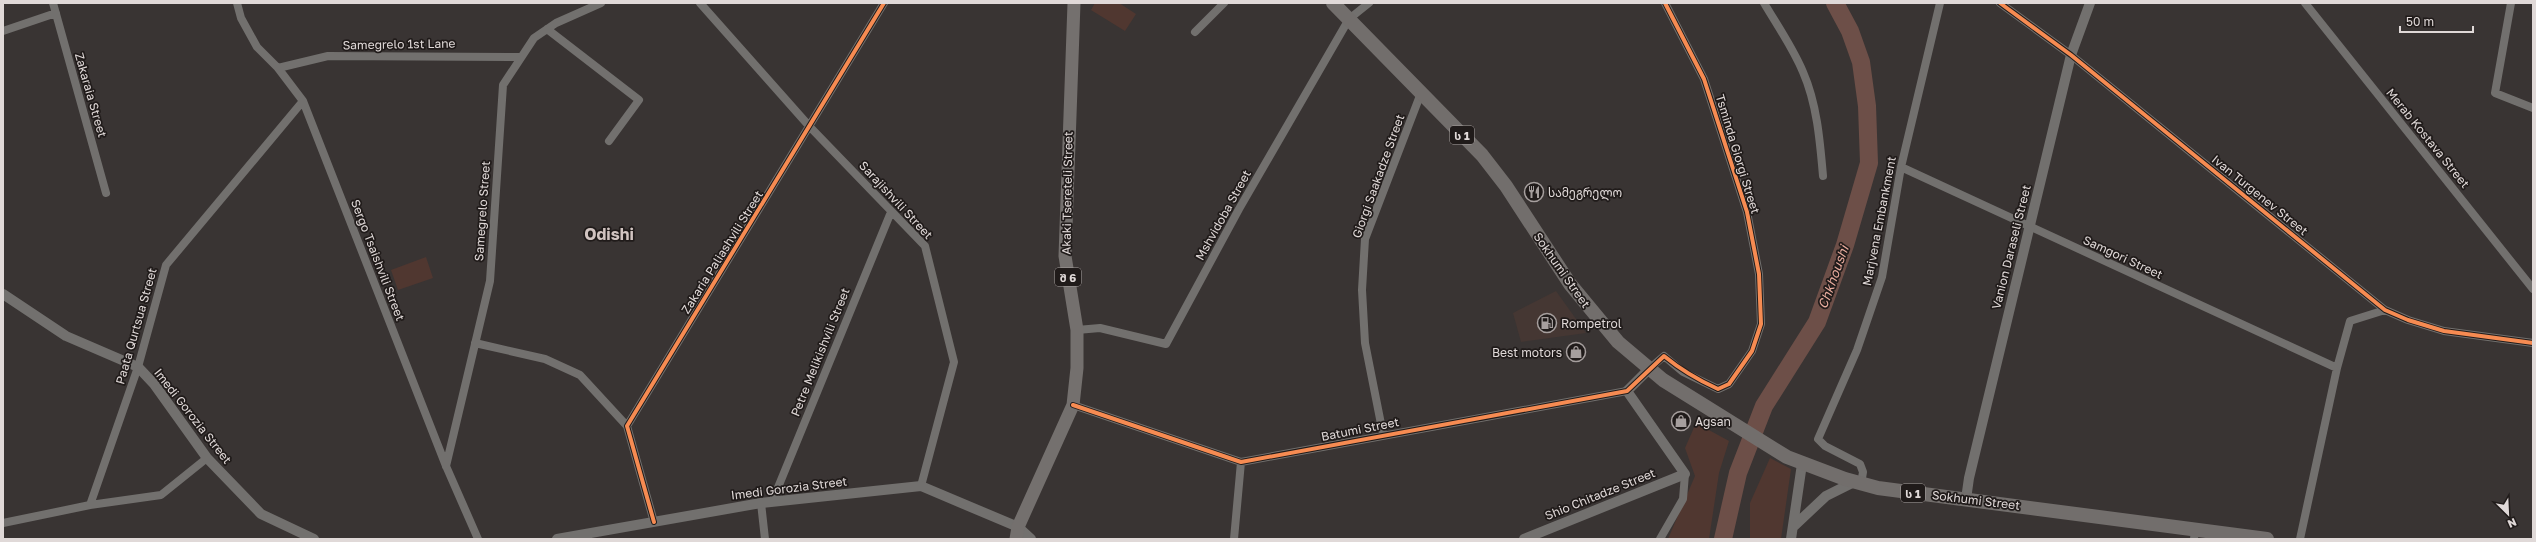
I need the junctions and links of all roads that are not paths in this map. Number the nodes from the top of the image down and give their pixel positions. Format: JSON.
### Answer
{"nodes":[{"id":1,"x":53,"y":3,"type":"edge"},
{"id":2,"x":237,"y":3,"type":"edge"},
{"id":3,"x":601,"y":3,"type":"edge"},
{"id":4,"x":700,"y":3,"type":"edge"},
{"id":5,"x":884,"y":3,"type":"edge"},
{"id":6,"x":1074,"y":3,"type":"edge"},
{"id":7,"x":1224,"y":3,"type":"edge"},
{"id":8,"x":1333,"y":3,"type":"edge"},
{"id":9,"x":1369,"y":3,"type":"edge"},
{"id":10,"x":1665,"y":3,"type":"edge"},
{"id":11,"x":1764,"y":3,"type":"edge"},
{"id":12,"x":1940,"y":3,"type":"edge"},
{"id":13,"x":2000,"y":3,"type":"edge"},
{"id":14,"x":2090,"y":3,"type":"edge"},
{"id":15,"x":2305,"y":3,"type":"edge"},
{"id":16,"x":2316,"y":3,"type":"edge"},
{"id":17,"x":2512,"y":3,"type":"edge"},
{"id":18,"x":2312,"y":12,"type":"junction"},
{"id":19,"x":56,"y":13,"type":"junction"},
{"id":20,"x":1349,"y":19,"type":"junction"},
{"id":21,"x":547,"y":29,"type":"junction"},
{"id":22,"x":3,"y":31,"type":"edge"},
{"id":23,"x":1195,"y":32,"type":"dead end"},
{"id":24,"x":2071,"y":55,"type":"junction"},
{"id":25,"x":521,"y":57,"type":"junction"},
{"id":26,"x":278,"y":68,"type":"junction"},
{"id":27,"x":1421,"y":93,"type":"junction"},
{"id":28,"x":303,"y":101,"type":"junction"},
{"id":29,"x":2533,"y":108,"type":"edge"},
{"id":30,"x":810,"y":127,"type":"junction"},
{"id":31,"x":609,"y":140,"type":"dead end"},
{"id":32,"x":1901,"y":167,"type":"junction"},
{"id":33,"x":1823,"y":176,"type":"dead end"},
{"id":34,"x":106,"y":193,"type":"dead end"},
{"id":35,"x":892,"y":212,"type":"junction"},
{"id":36,"x":2028,"y":227,"type":"junction"},
{"id":37,"x":2533,"y":289,"type":"edge"},
{"id":38,"x":3,"y":294,"type":"edge"},
{"id":39,"x":2385,"y":310,"type":"junction"},
{"id":40,"x":1077,"y":330,"type":"junction"},
{"id":41,"x":475,"y":343,"type":"junction"},
{"id":42,"x":2533,"y":343,"type":"edge"},
{"id":43,"x":138,"y":367,"type":"junction"},
{"id":44,"x":2337,"y":368,"type":"junction"},
{"id":45,"x":1650,"y":369,"type":"junction"},
{"id":46,"x":1626,"y":391,"type":"junction"},
{"id":47,"x":1072,"y":405,"type":"junction"},
{"id":48,"x":627,"y":426,"type":"junction"},
{"id":49,"x":1383,"y":434,"type":"junction"},
{"id":50,"x":207,"y":458,"type":"junction"},
{"id":51,"x":1240,"y":462,"type":"junction"},
{"id":52,"x":1802,"y":464,"type":"junction"},
{"id":53,"x":446,"y":466,"type":"junction"},
{"id":54,"x":1685,"y":474,"type":"junction"},
{"id":55,"x":1857,"y":483,"type":"junction"},
{"id":56,"x":921,"y":486,"type":"junction"},
{"id":57,"x":1966,"y":499,"type":"junction"},
{"id":58,"x":766,"y":502,"type":"junction"},
{"id":59,"x":90,"y":505,"type":"junction"},
{"id":60,"x":654,"y":522,"type":"junction"},
{"id":61,"x":3,"y":523,"type":"edge"},
{"id":62,"x":1793,"y":527,"type":"junction"},
{"id":63,"x":1017,"y":533,"type":"edge"},
{"id":64,"x":2195,"y":534,"type":"edge"},
{"id":65,"x":314,"y":539,"type":"edge"},
{"id":66,"x":478,"y":539,"type":"edge"},
{"id":67,"x":557,"y":539,"type":"edge"},
{"id":68,"x":765,"y":539,"type":"edge"},
{"id":69,"x":1031,"y":539,"type":"edge"},
{"id":70,"x":1234,"y":539,"type":"edge"},
{"id":71,"x":1524,"y":539,"type":"edge"},
{"id":72,"x":1660,"y":539,"type":"edge"},
{"id":73,"x":1791,"y":539,"type":"edge"},
{"id":74,"x":2267,"y":539,"type":"edge"},
{"id":75,"x":2300,"y":539,"type":"edge"}],
"edges":[{"from":1,"to":19,"type":"street","name":"Zakaraia Street"},
{"from":2,"to":26,"type":"street","name":"Sergo Tsaishvili Street"},
{"from":3,"to":21,"type":"street","name":"Samegrelo Street"},
{"from":4,"to":30,"type":"street","name":"Sarajishvili Street"},
{"from":5,"to":30,"type":"street","name":"Zakaria Paliashvili Street"},
{"from":6,"to":40,"type":"main road","name":"Akaki Tsereteli Street","number":"შ 6"},
{"from":7,"to":23,"type":"street"},
{"from":8,"to":20,"type":"highway","name":"Sokhumi Street","number":"ს 1"},
{"from":9,"to":20,"type":"street"},
{"from":10,"to":45,"type":"street","name":"Tsminda Giorgi Street"},
{"from":11,"to":33,"type":"street"},
{"from":12,"to":32,"type":"street","name":"Marjvena Embankment"},
{"from":13,"to":24,"type":"street","name":"Ivan Turgenev Street"},
{"from":14,"to":24,"type":"street","name":"Vanion Daraseli Street"},
{"from":15,"to":18,"type":"street","name":"Merab Kostava Street"},
{"from":16,"to":18,"type":"street"},
{"from":17,"to":29,"type":"street"},
{"from":18,"to":37,"type":"street","name":"Merab Kostava Street"},
{"from":19,"to":22,"type":"street"},
{"from":19,"to":34,"type":"street","name":"Zakaraia Street"},
{"from":20,"to":27,"type":"highway","name":"Sokhumi Street","number":"ს 1"},
{"from":20,"to":40,"type":"street","name":"Mshvidoba Street"},
{"from":21,"to":25,"type":"street","name":"Samegrelo Street"},
{"from":21,"to":31,"type":"street"},
{"from":24,"to":36,"type":"street","name":"Vanion Daraseli Street"},
{"from":24,"to":39,"type":"street","name":"Ivan Turgenev Street"},
{"from":25,"to":26,"type":"street","name":"Samegrelo 1st Lane"},
{"from":25,"to":41,"type":"street","name":"Samegrelo Street"},
{"from":26,"to":28,"type":"street","name":"Sergo Tsaishvili Street"},
{"from":27,"to":45,"type":"highway","name":"Sokhumi Street","number":"ს 1"},
{"from":27,"to":49,"type":"street","name":"Giorgi Saakadze Street"},
{"from":28,"to":43,"type":"street","name":"Paata Qurtsua Street"},
{"from":28,"to":53,"type":"street","name":"Sergo Tsaishvili Street"},
{"from":30,"to":35,"type":"street","name":"Sarajishvili Street"},
{"from":30,"to":48,"type":"street","name":"Zakaria Paliashvili Street"},
{"from":32,"to":36,"type":"street","name":"Samgori Street"},
{"from":32,"to":55,"type":"street","name":"Marjvena Embankment"},
{"from":35,"to":56,"type":"street","name":"Sarajishvili Street"},
{"from":35,"to":58,"type":"street","name":"Petre Melikishvili Street"},
{"from":36,"to":44,"type":"street","name":"Samgori Street"},
{"from":36,"to":57,"type":"street","name":"Vanion Daraseli Street"},
{"from":38,"to":43,"type":"street","name":"Imedi Gorozia Street"},
{"from":39,"to":42,"type":"street","name":"Ivan Turgenev Street"},
{"from":39,"to":44,"type":"street"},
{"from":40,"to":47,"type":"main road","name":"Akaki Tsereteli Street","number":"შ 6"},
{"from":41,"to":48,"type":"street"},
{"from":41,"to":53,"type":"street","name":"Samegrelo Street"},
{"from":43,"to":50,"type":"street","name":"Imedi Gorozia Street"},
{"from":43,"to":59,"type":"street","name":"Paata Qurtsua Street"},
{"from":44,"to":75,"type":"street"},
{"from":45,"to":46,"type":"street"},
{"from":45,"to":52,"type":"highway","name":"Sokhumi Street","number":"ს 1"},
{"from":46,"to":49,"type":"street","name":"Batumi Street"},
{"from":46,"to":54,"type":"street"},
{"from":47,"to":51,"type":"street","name":"Batumi Street"},
{"from":47,"to":63,"type":"main road","name":"Akaki Tsereteli Street","number":"შ 6"},
{"from":48,"to":60,"type":"street"},
{"from":49,"to":51,"type":"street","name":"Batumi Street"},
{"from":50,"to":59,"type":"street"},
{"from":50,"to":65,"type":"street","name":"Imedi Gorozia Street"},
{"from":51,"to":70,"type":"street"},
{"from":52,"to":55,"type":"highway","name":"Sokhumi Street","number":"ს 1"},
{"from":52,"to":62,"type":"street"},
{"from":53,"to":66,"type":"street","name":"Sergo Tsaishvili Street"},
{"from":54,"to":71,"type":"street","name":"Shio Chitadze Street"},
{"from":54,"to":72,"type":"street"},
{"from":55,"to":57,"type":"highway","name":"Sokhumi Street","number":"ს 1"},
{"from":55,"to":62,"type":"street"},
{"from":56,"to":58,"type":"street","name":"Imedi Gorozia Street"},
{"from":56,"to":63,"type":"street","name":"Imedi Gorozia Street"},
{"from":57,"to":64,"type":"highway","name":"Sokhumi Street","number":"ს 1"},
{"from":58,"to":60,"type":"street","name":"Imedi Gorozia Street"},
{"from":58,"to":68,"type":"street"},
{"from":59,"to":61,"type":"street"},
{"from":60,"to":67,"type":"street","name":"Imedi Gorozia Street"},
{"from":62,"to":73,"type":"street"},
{"from":63,"to":69,"type":"street"},
{"from":64,"to":74,"type":"highway","name":"Sokhumi Street","number":"ს 1"}]}
